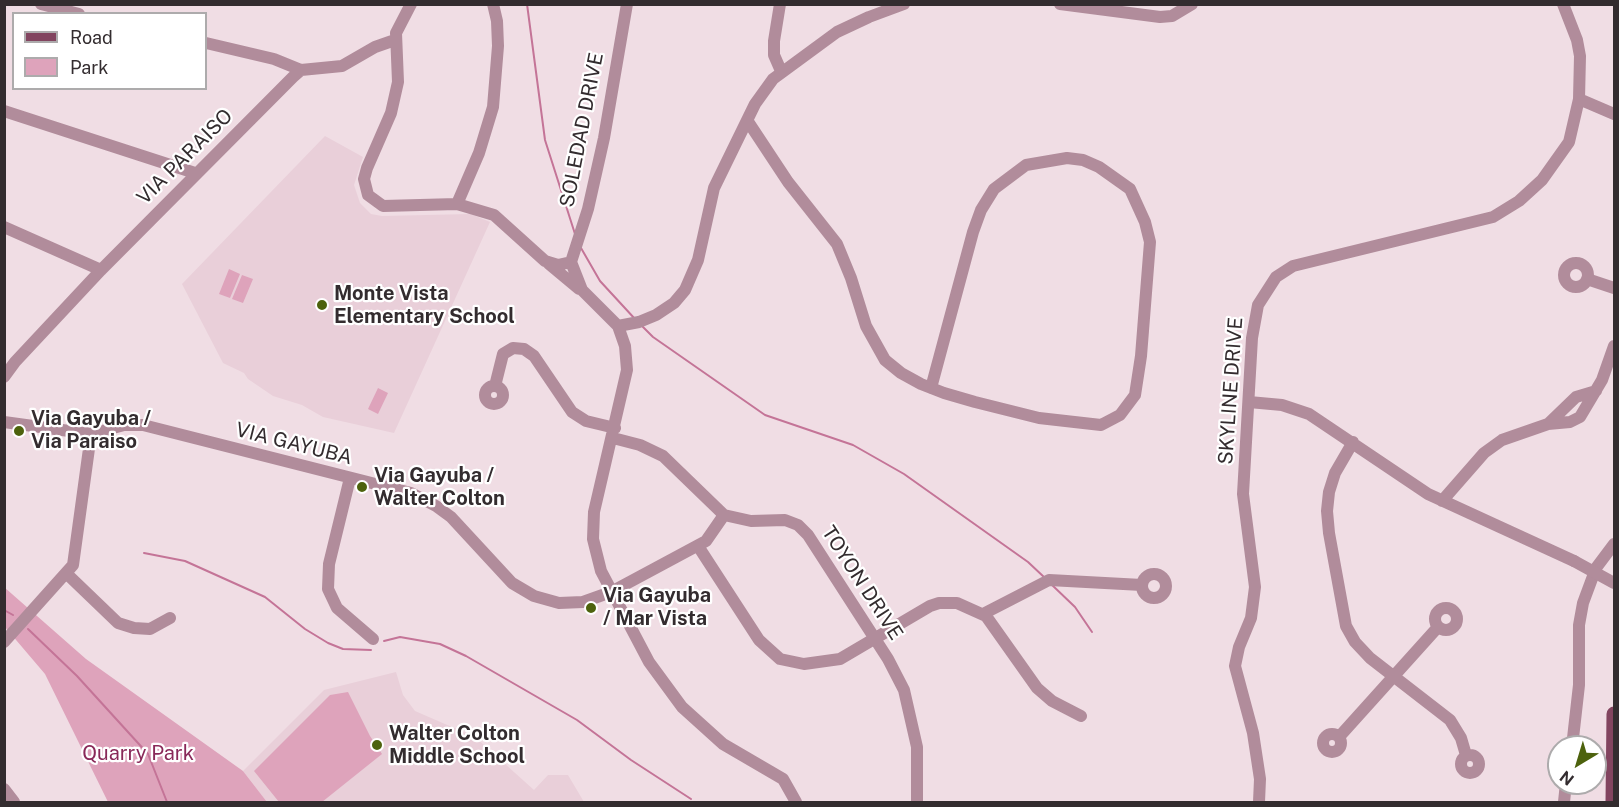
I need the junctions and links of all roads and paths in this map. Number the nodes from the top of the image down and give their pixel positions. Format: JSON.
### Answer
{"nodes":[{"id":1,"x":41,"y":4,"type":"edge"},
{"id":2,"x":411,"y":4,"type":"edge"},
{"id":3,"x":493,"y":4,"type":"edge"},
{"id":4,"x":627,"y":4,"type":"edge"},
{"id":5,"x":780,"y":4,"type":"edge"},
{"id":6,"x":904,"y":4,"type":"edge"},
{"id":7,"x":1060,"y":4,"type":"edge"},
{"id":8,"x":1192,"y":4,"type":"edge"},
{"id":9,"x":1563,"y":4,"type":"edge"},
{"id":10,"x":71,"y":12,"type":"edge"},
{"id":11,"x":395,"y":40,"type":"junction"},
{"id":12,"x":207,"y":43,"type":"edge"},
{"id":13,"x":301,"y":70,"type":"junction"},
{"id":14,"x":781,"y":71,"type":"junction"},
{"id":15,"x":1579,"y":99,"type":"junction"},
{"id":16,"x":4,"y":111,"type":"edge"},
{"id":17,"x":1614,"y":114,"type":"edge"},
{"id":18,"x":747,"y":120,"type":"junction"},
{"id":19,"x":195,"y":174,"type":"junction"},
{"id":20,"x":457,"y":204,"type":"junction"},
{"id":21,"x":4,"y":227,"type":"edge"},
{"id":22,"x":546,"y":261,"type":"junction"},
{"id":23,"x":571,"y":262,"type":"junction"},
{"id":24,"x":101,"y":270,"type":"junction"},
{"id":25,"x":1587,"y":279,"type":"dead end"},
{"id":26,"x":1614,"y":288,"type":"edge"},
{"id":27,"x":582,"y":290,"type":"junction"},
{"id":28,"x":618,"y":326,"type":"junction"},
{"id":29,"x":1614,"y":346,"type":"edge"},
{"id":30,"x":4,"y":377,"type":"edge"},
{"id":31,"x":495,"y":386,"type":"dead end"},
{"id":32,"x":931,"y":388,"type":"junction"},
{"id":33,"x":1596,"y":391,"type":"junction"},
{"id":34,"x":1249,"y":402,"type":"junction"},
{"id":35,"x":4,"y":422,"type":"edge"},
{"id":36,"x":1548,"y":424,"type":"junction"},
{"id":37,"x":614,"y":433,"type":"junction"},
{"id":38,"x":91,"y":434,"type":"junction"},
{"id":39,"x":1353,"y":442,"type":"junction"},
{"id":40,"x":350,"y":478,"type":"junction"},
{"id":41,"x":1442,"y":501,"type":"junction"},
{"id":42,"x":724,"y":515,"type":"junction"},
{"id":43,"x":1614,"y":544,"type":"edge"},
{"id":44,"x":698,"y":546,"type":"junction"},
{"id":45,"x":67,"y":574,"type":"junction"},
{"id":46,"x":1614,"y":583,"type":"edge"},
{"id":47,"x":1142,"y":585,"type":"dead end"},
{"id":48,"x":611,"y":592,"type":"junction"},
{"id":49,"x":983,"y":614,"type":"junction"},
{"id":50,"x":170,"y":618,"type":"dead end"},
{"id":51,"x":1438,"y":627,"type":"dead end"},
{"id":52,"x":373,"y":639,"type":"dead end"},
{"id":53,"x":875,"y":639,"type":"junction"},
{"id":54,"x":4,"y":642,"type":"edge"},
{"id":55,"x":1392,"y":675,"type":"junction"},
{"id":56,"x":1614,"y":714,"type":"edge"},
{"id":57,"x":1081,"y":716,"type":"dead end"},
{"id":58,"x":1573,"y":735,"type":"edge"},
{"id":59,"x":1339,"y":737,"type":"dead end"},
{"id":60,"x":1466,"y":755,"type":"dead end"},
{"id":61,"x":4,"y":789,"type":"edge"},
{"id":62,"x":14,"y":802,"type":"edge"},
{"id":63,"x":796,"y":802,"type":"edge"},
{"id":64,"x":917,"y":802,"type":"edge"},
{"id":65,"x":1259,"y":802,"type":"edge"},
{"id":66,"x":1613,"y":802,"type":"edge"}],
"edges":[{"from":1,"to":10,"type":"street"},
{"from":2,"to":11,"type":"street"},
{"from":3,"to":20,"type":"street"},
{"from":4,"to":23,"type":"street","name":"SOLEDAD DRIVE"},
{"from":5,"to":14,"type":"street"},
{"from":6,"to":14,"type":"street"},
{"from":7,"to":8,"type":"street"},
{"from":9,"to":15,"type":"street","name":"SKYLINE DRIVE"},
{"from":11,"to":13,"type":"street"},
{"from":11,"to":20,"type":"street"},
{"from":12,"to":13,"type":"street"},
{"from":13,"to":19,"type":"street","name":"VIA PARAISO"},
{"from":14,"to":18,"type":"street"},
{"from":15,"to":17,"type":"street"},
{"from":15,"to":34,"type":"street","name":"SKYLINE DRIVE"},
{"from":16,"to":19,"type":"street"},
{"from":18,"to":28,"type":"street"},
{"from":18,"to":32,"type":"street"},
{"from":19,"to":24,"type":"street","name":"VIA PARAISO"},
{"from":20,"to":22,"type":"street"},
{"from":21,"to":24,"type":"street"},
{"from":22,"to":23,"type":"street"},
{"from":22,"to":27,"type":"street"},
{"from":23,"to":27,"type":"street"},
{"from":24,"to":30,"type":"street","name":"VIA PARAISO"},
{"from":25,"to":26,"type":"street"},
{"from":27,"to":28,"type":"street"},
{"from":28,"to":37,"type":"street"},
{"from":29,"to":33,"type":"street"},
{"from":31,"to":37,"type":"street"},
{"from":32,"to":32,"type":"street"},
{"from":33,"to":36,"type":"street"},
{"from":33,"to":36,"type":"street"},
{"from":34,"to":39,"type":"street"},
{"from":34,"to":65,"type":"street","name":"SKYLINE DRIVE"},
{"from":35,"to":38,"type":"street","name":"VIA GAYUBA"},
{"from":36,"to":41,"type":"street"},
{"from":37,"to":42,"type":"street"},
{"from":37,"to":48,"type":"street"},
{"from":38,"to":40,"type":"street","name":"VIA GAYUBA"},
{"from":38,"to":45,"type":"street"},
{"from":39,"to":41,"type":"street"},
{"from":39,"to":55,"type":"street"},
{"from":40,"to":48,"type":"street","name":"VIA GAYUBA"},
{"from":40,"to":52,"type":"street"},
{"from":41,"to":46,"type":"street","bridge":true},
{"from":42,"to":44,"type":"street","name":"VIA GAYUBA"},
{"from":42,"to":53,"type":"street","name":"TOYON DRIVE"},
{"from":43,"to":58,"type":"street"},
{"from":44,"to":48,"type":"street","name":"VIA GAYUBA"},
{"from":44,"to":53,"type":"street"},
{"from":45,"to":50,"type":"street"},
{"from":45,"to":54,"type":"street"},
{"from":47,"to":49,"type":"street"},
{"from":48,"to":63,"type":"street"},
{"from":49,"to":53,"type":"street"},
{"from":49,"to":57,"type":"street"},
{"from":51,"to":55,"type":"street"},
{"from":53,"to":64,"type":"street","name":"TOYON DRIVE"},
{"from":55,"to":59,"type":"street"},
{"from":55,"to":60,"type":"street"},
{"from":56,"to":66,"type":"main road"},
{"from":61,"to":62,"type":"street"}]}
